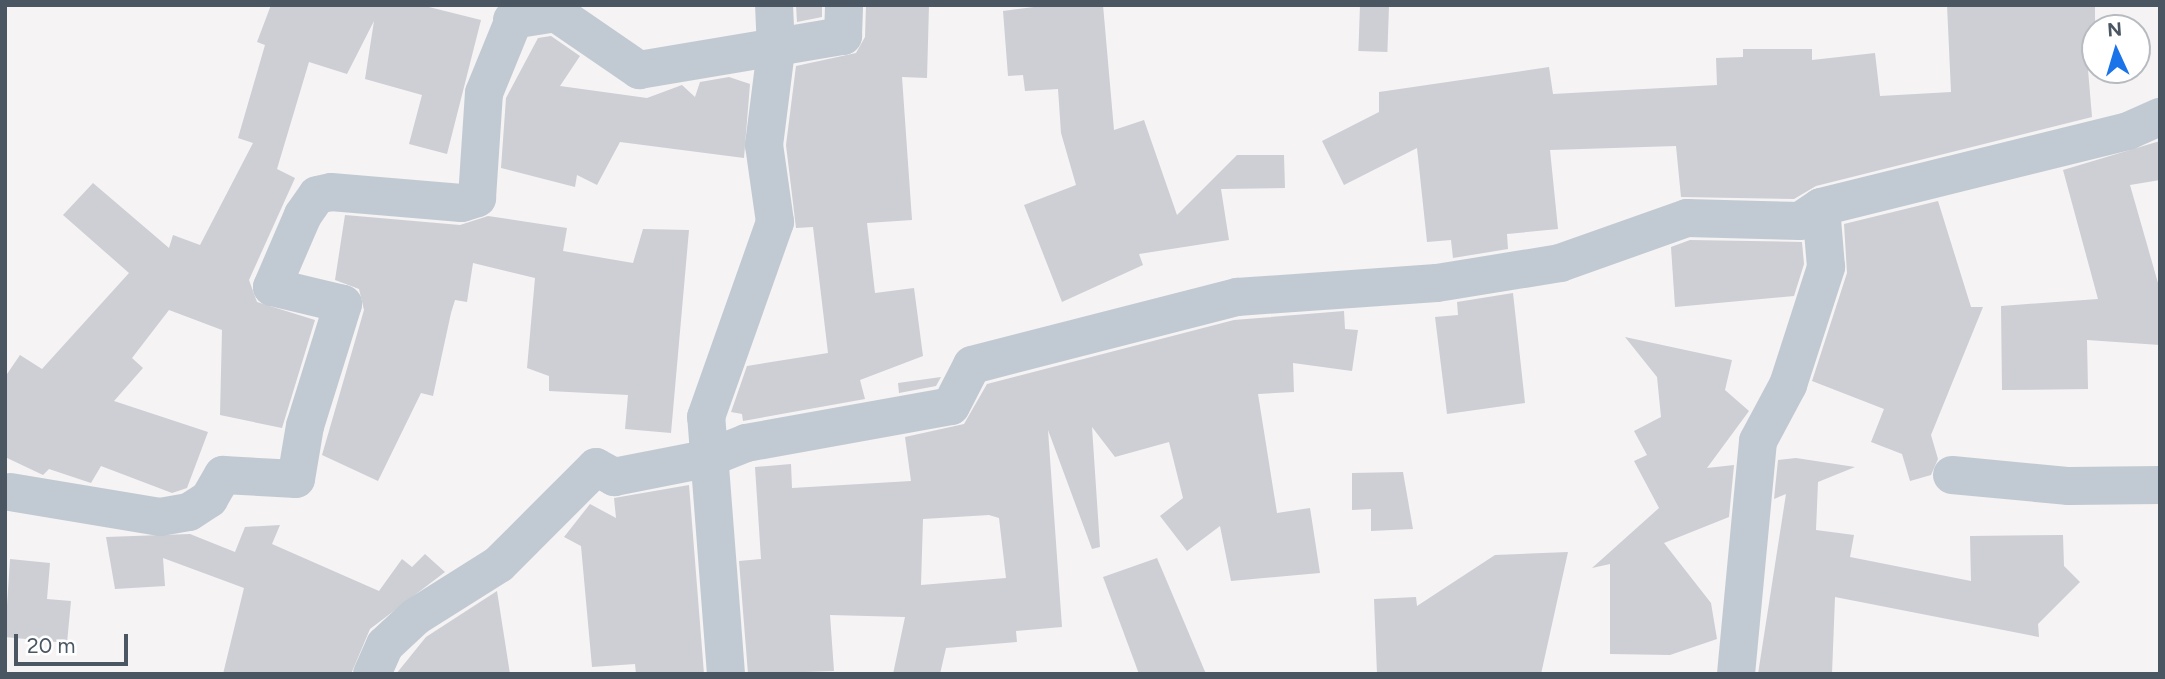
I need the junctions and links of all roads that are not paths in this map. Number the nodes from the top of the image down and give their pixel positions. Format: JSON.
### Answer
{"nodes":[{"id":1,"x":774,"y":5,"type":"edge"},
{"id":2,"x":844,"y":5,"type":"edge"},
{"id":3,"x":516,"y":12,"type":"edge"},
{"id":4,"x":776,"y":50,"type":"junction"},
{"id":5,"x":2160,"y":117,"type":"edge"},
{"id":6,"x":1821,"y":207,"type":"junction"},
{"id":7,"x":706,"y":459,"type":"junction"},
{"id":8,"x":1952,"y":475,"type":"dead end"},
{"id":9,"x":2160,"y":485,"type":"edge"},
{"id":10,"x":10,"y":492,"type":"dead end"},
{"id":11,"x":372,"y":674,"type":"edge"},
{"id":12,"x":726,"y":674,"type":"edge"},
{"id":13,"x":1736,"y":674,"type":"edge"}],
"edges":[{"from":1,"to":4,"type":"street"},
{"from":2,"to":4,"type":"street"},
{"from":3,"to":4,"type":"street"},
{"from":3,"to":10,"type":"street"},
{"from":4,"to":7,"type":"street"},
{"from":5,"to":6,"type":"street"},
{"from":6,"to":7,"type":"street"},
{"from":6,"to":13,"type":"street"},
{"from":7,"to":11,"type":"street"},
{"from":7,"to":12,"type":"street"},
{"from":8,"to":9,"type":"street"}]}
